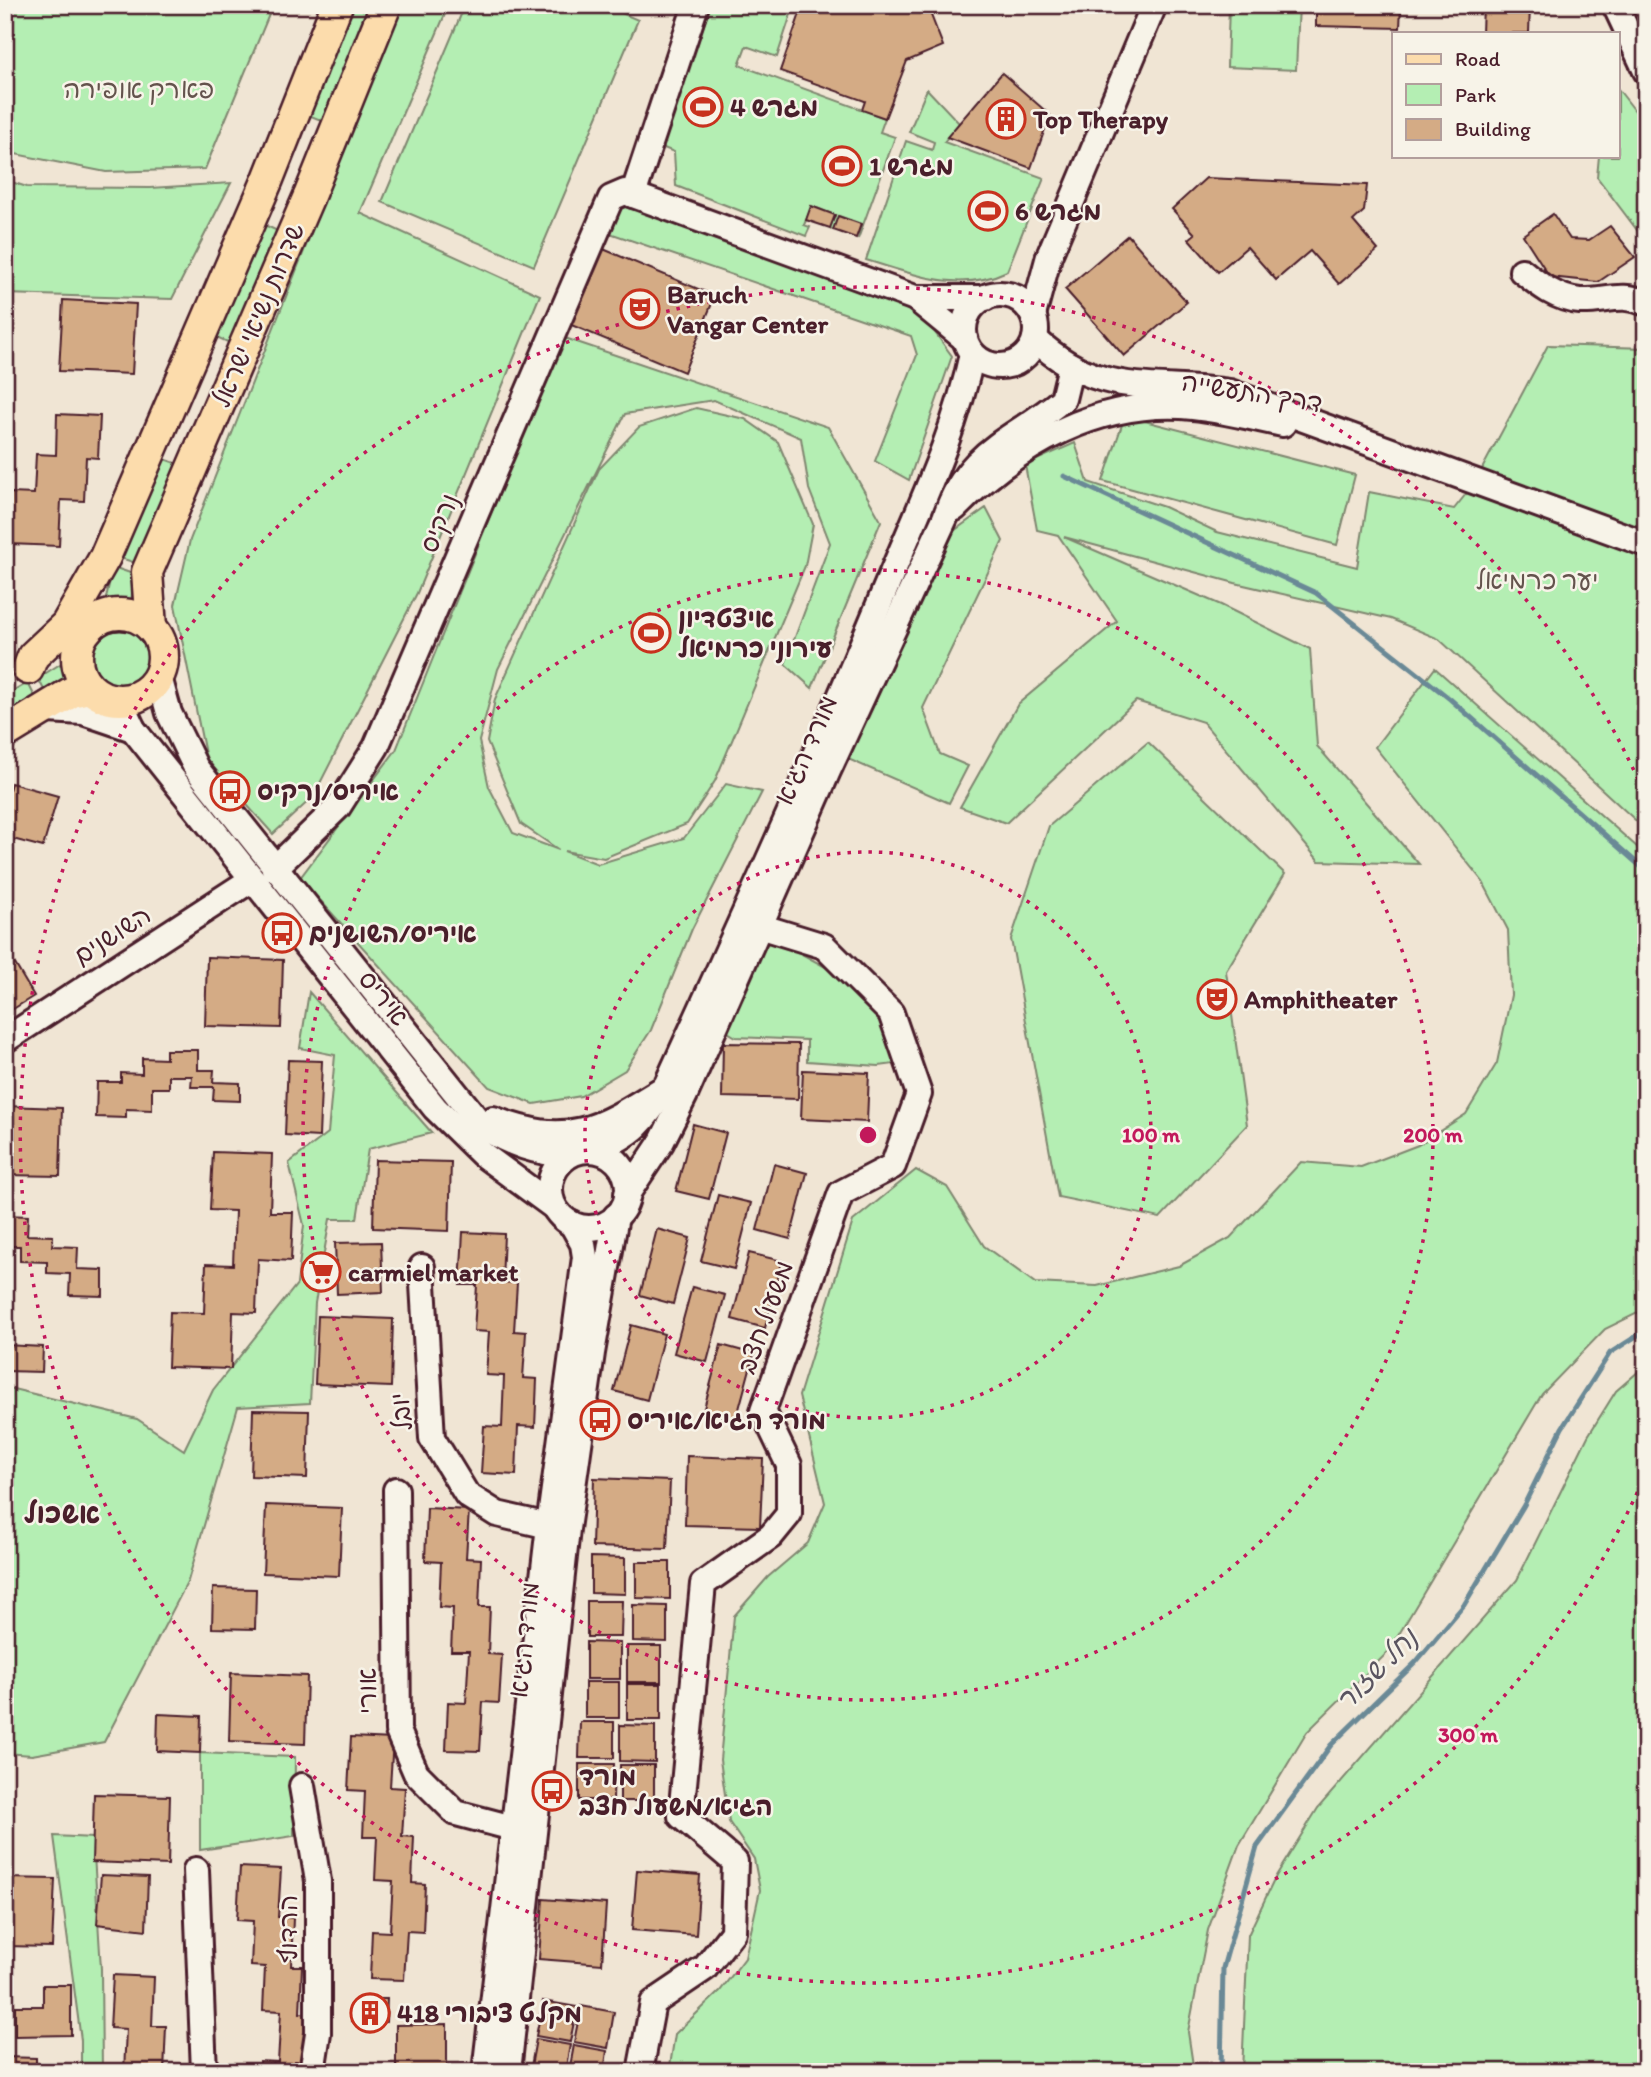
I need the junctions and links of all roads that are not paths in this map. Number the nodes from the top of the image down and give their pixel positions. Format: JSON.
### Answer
{"nodes":[{"id":1,"x":337,"y":5,"type":"edge"},
{"id":2,"x":386,"y":5,"type":"edge"},
{"id":3,"x":696,"y":5,"type":"edge"},
{"id":4,"x":1154,"y":5,"type":"edge"},
{"id":5,"x":1615,"y":5,"type":"edge"},
{"id":6,"x":1646,"y":71,"type":"edge"},
{"id":7,"x":633,"y":195,"type":"junction"},
{"id":8,"x":1049,"y":256,"type":"junction"},
{"id":9,"x":1522,"y":271,"type":"dead end"},
{"id":10,"x":989,"y":296,"type":"junction"},
{"id":11,"x":915,"y":298,"type":"junction"},
{"id":12,"x":1646,"y":303,"type":"edge"},
{"id":13,"x":1034,"y":327,"type":"junction"},
{"id":14,"x":969,"y":347,"type":"junction"},
{"id":15,"x":1071,"y":366,"type":"junction"},
{"id":16,"x":1009,"y":436,"type":"junction"},
{"id":17,"x":1372,"y":444,"type":"junction"},
{"id":18,"x":999,"y":466,"type":"junction"},
{"id":19,"x":945,"y":518,"type":"junction"},
{"id":20,"x":1646,"y":544,"type":"edge"},
{"id":21,"x":105,"y":557,"type":"junction"},
{"id":22,"x":151,"y":626,"type":"junction"},
{"id":23,"x":84,"y":636,"type":"junction"},
{"id":24,"x":17,"y":675,"type":"edge"},
{"id":25,"x":159,"y":677,"type":"junction"},
{"id":26,"x":89,"y":688,"type":"junction"},
{"id":27,"x":120,"y":701,"type":"junction"},
{"id":28,"x":47,"y":710,"type":"junction"},
{"id":29,"x":133,"y":729,"type":"junction"},
{"id":30,"x":5,"y":733,"type":"edge"},
{"id":31,"x":274,"y":869,"type":"junction"},
{"id":32,"x":251,"y":880,"type":"junction"},
{"id":33,"x":760,"y":926,"type":"junction"},
{"id":34,"x":5,"y":1040,"type":"edge"},
{"id":35,"x":665,"y":1088,"type":"junction"},
{"id":36,"x":464,"y":1105,"type":"junction"},
{"id":37,"x":596,"y":1150,"type":"junction"},
{"id":38,"x":569,"y":1155,"type":"junction"},
{"id":39,"x":622,"y":1205,"type":"junction"},
{"id":40,"x":554,"y":1206,"type":"junction"},
{"id":41,"x":572,"y":1224,"type":"junction"},
{"id":42,"x":422,"y":1267,"type":"dead end"},
{"id":43,"x":396,"y":1490,"type":"dead end"},
{"id":44,"x":549,"y":1526,"type":"junction"},
{"id":45,"x":302,"y":1786,"type":"dead end"},
{"id":46,"x":513,"y":1828,"type":"junction"},
{"id":47,"x":196,"y":1870,"type":"dead end"},
{"id":48,"x":204,"y":2072,"type":"edge"},
{"id":49,"x":312,"y":2072,"type":"edge"},
{"id":50,"x":485,"y":2072,"type":"edge"},
{"id":51,"x":508,"y":2072,"type":"edge"},
{"id":52,"x":640,"y":2072,"type":"edge"}],
"edges":[{"from":1,"to":21,"type":"main road","name":"שדרות נשיאי ישראל"},
{"from":2,"to":22,"type":"main road","name":"שדרות נשיאי ישראל"},
{"from":3,"to":7,"type":"street"},
{"from":4,"to":8,"type":"street"},
{"from":5,"to":6,"type":"street"},
{"from":7,"to":11,"type":"street"},
{"from":7,"to":31,"type":"street","name":"נרקיס"},
{"from":8,"to":10,"type":"street"},
{"from":8,"to":13,"type":"street"},
{"from":9,"to":12,"type":"street"},
{"from":10,"to":11,"type":"street"},
{"from":10,"to":13,"type":"street"},
{"from":10,"to":14,"type":"street"},
{"from":11,"to":14,"type":"street"},
{"from":13,"to":14,"type":"street"},
{"from":13,"to":15,"type":"street"},
{"from":14,"to":35,"type":"street","name":"מורד הגיא"},
{"from":15,"to":16,"type":"street","name":"מורד הגיא"},
{"from":15,"to":17,"type":"street","name":"דרך התעשייה"},
{"from":16,"to":18,"type":"street"},
{"from":16,"to":19,"type":"street","name":"מורד הגיא"},
{"from":17,"to":18,"type":"street","name":"דרך התעשייה"},
{"from":17,"to":20,"type":"street","name":"דרך התעשייה"},
{"from":18,"to":19,"type":"street","name":"דרך התעשייה"},
{"from":19,"to":33,"type":"street","name":"מורד הגיא"},
{"from":21,"to":23,"type":"main road","name":"שדרות נשיאי ישראל"},
{"from":21,"to":24,"type":"main road","name":"שדרות נשיאי ישראל"},
{"from":22,"to":23,"type":"main road"},
{"from":22,"to":25,"type":"main road"},
{"from":23,"to":24,"type":"main road","name":"שדרות נשיאי ישראל"},
{"from":23,"to":26,"type":"main road"},
{"from":25,"to":27,"type":"main road"},
{"from":25,"to":31,"type":"street","name":"איריס"},
{"from":26,"to":27,"type":"main road"},
{"from":26,"to":28,"type":"main road"},
{"from":27,"to":29,"type":"street","name":"איריס"},
{"from":28,"to":29,"type":"street"},
{"from":28,"to":30,"type":"main road"},
{"from":29,"to":32,"type":"street","name":"איריס"},
{"from":31,"to":36,"type":"street","name":"איריס"},
{"from":32,"to":34,"type":"street","name":"השושנים"},
{"from":32,"to":40,"type":"street","name":"איריס"},
{"from":33,"to":39,"type":"street","name":"מורד הגיא"},
{"from":33,"to":52,"type":"street","name":"משעול חצב"},
{"from":35,"to":36,"type":"street"},
{"from":35,"to":37,"type":"street","name":"מורד הגיא"},
{"from":36,"to":38,"type":"street","name":"איריס"},
{"from":37,"to":38,"type":"street"},
{"from":37,"to":39,"type":"street"},
{"from":38,"to":40,"type":"street"},
{"from":39,"to":41,"type":"street"},
{"from":39,"to":51,"type":"street","name":"מורד הגיא"},
{"from":40,"to":41,"type":"street"},
{"from":41,"to":44,"type":"street","name":"מורד הגיא"},
{"from":42,"to":44,"type":"street","name":"יובל"},
{"from":43,"to":46,"type":"street","name":"אורי"},
{"from":44,"to":46,"type":"street","name":"מורד הגיא"},
{"from":45,"to":49,"type":"street","name":"הרדוף"},
{"from":46,"to":50,"type":"street","name":"מורד הגיא"},
{"from":47,"to":48,"type":"street"}]}
